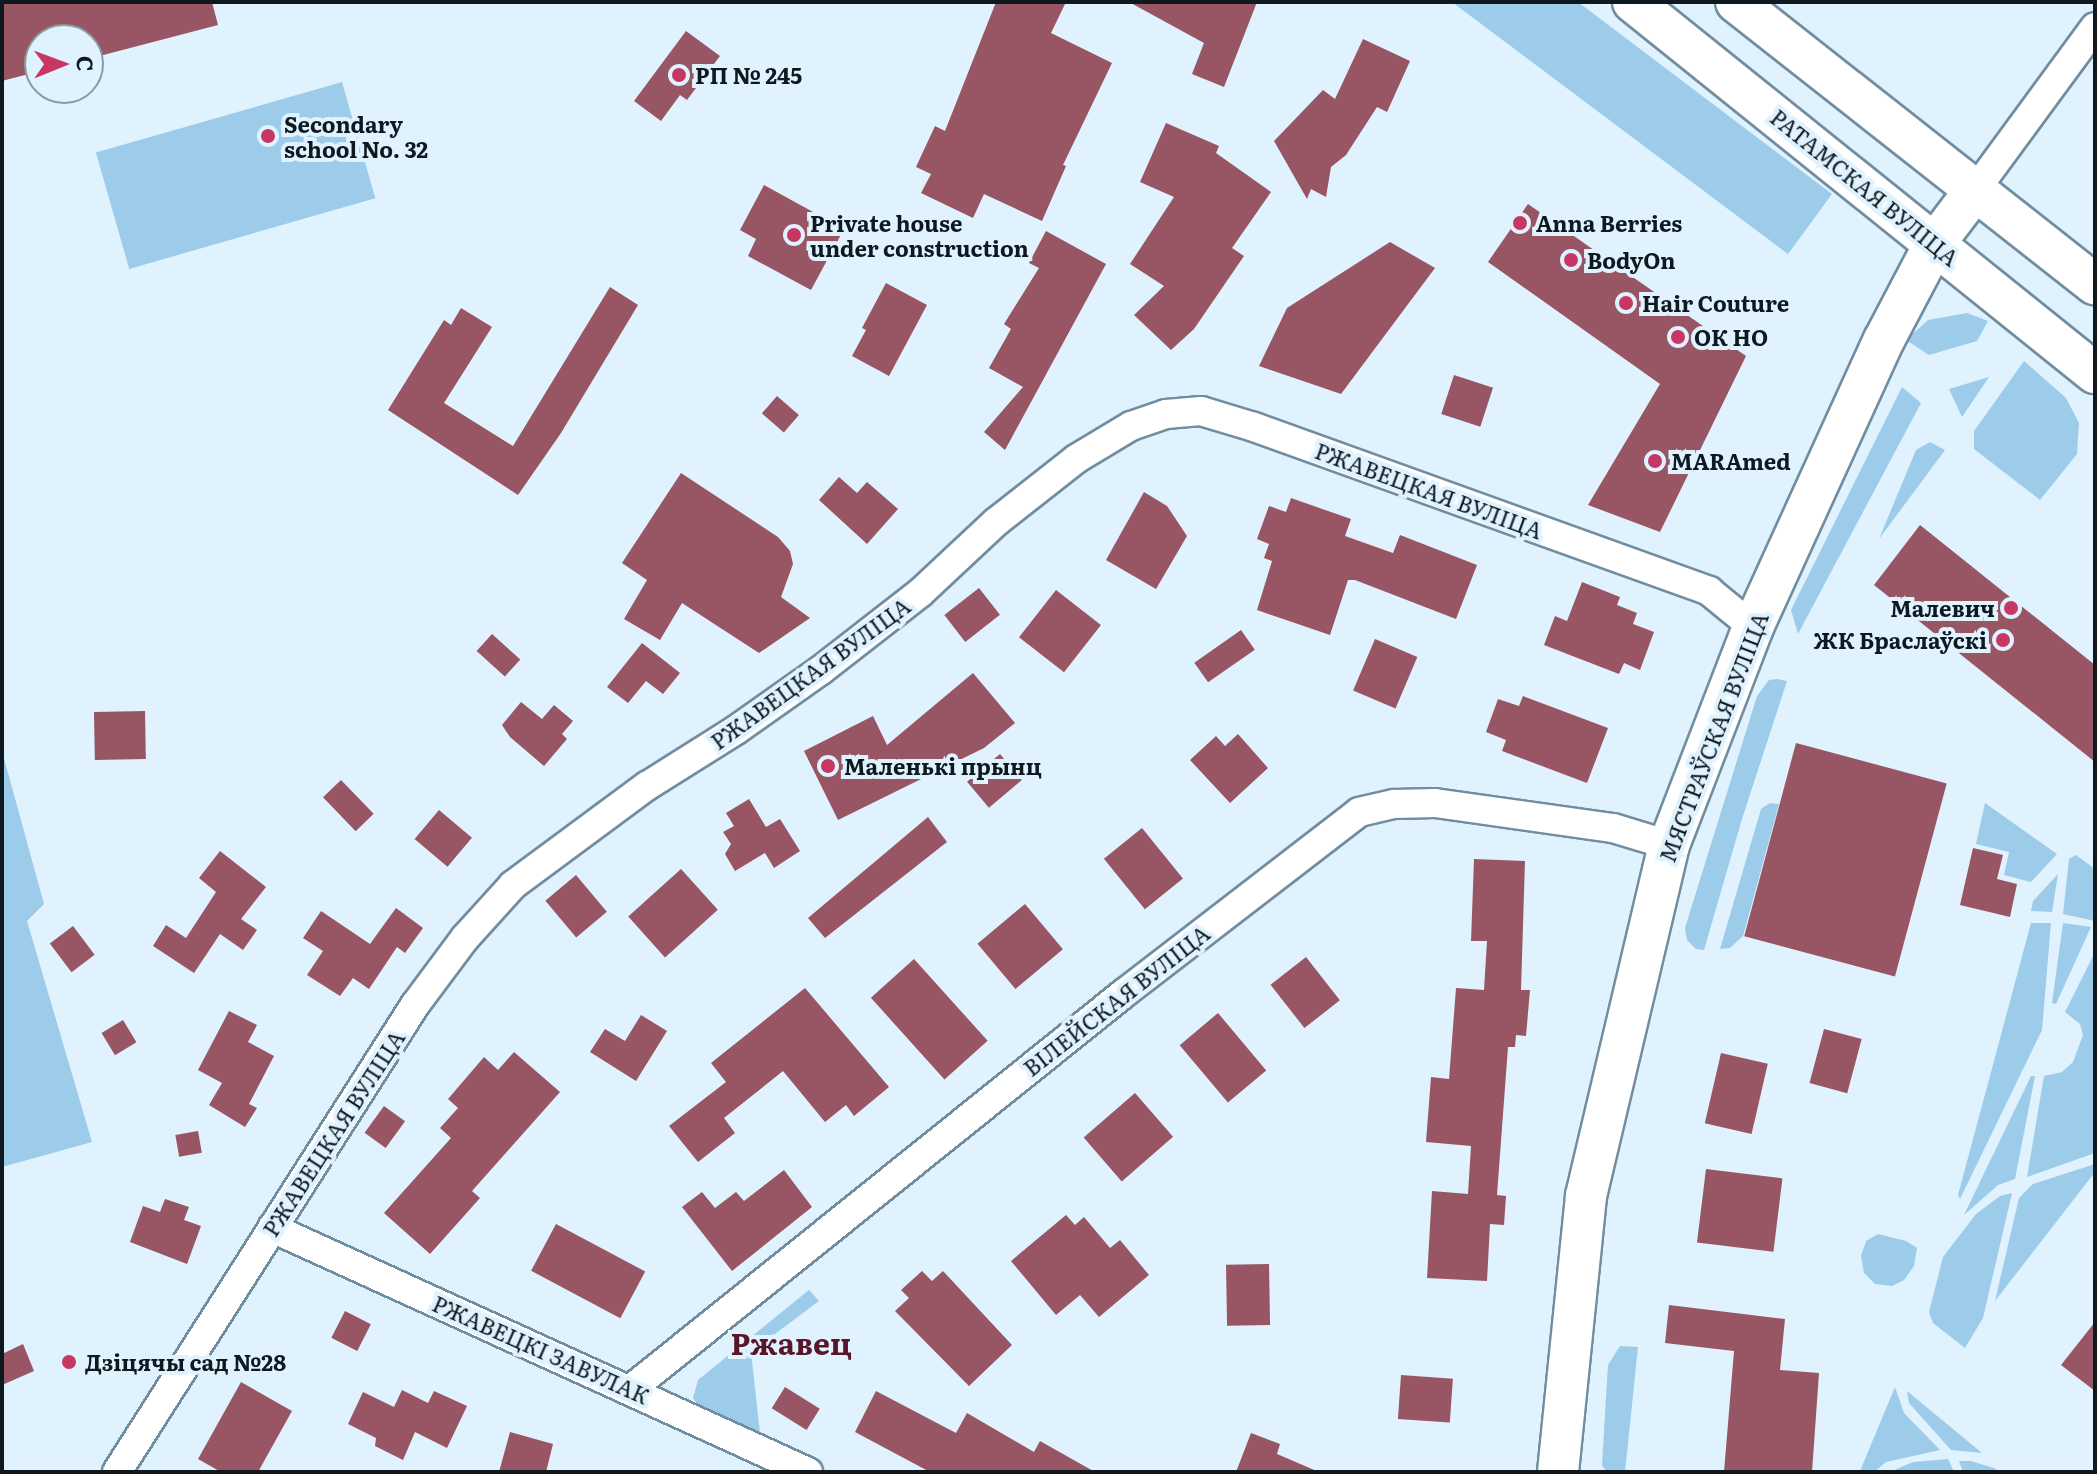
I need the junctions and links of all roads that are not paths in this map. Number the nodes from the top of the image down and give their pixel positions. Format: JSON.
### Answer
{"nodes":[{"id":1,"x":1633,"y":2,"type":"edge"},
{"id":2,"x":1736,"y":2,"type":"edge"},
{"id":3,"x":2095,"y":27,"type":"edge"},
{"id":4,"x":1976,"y":189,"type":"junction"},
{"id":5,"x":1935,"y":243,"type":"junction"},
{"id":6,"x":2095,"y":284,"type":"edge"},
{"id":7,"x":2095,"y":373,"type":"edge"},
{"id":8,"x":1753,"y":627,"type":"junction"},
{"id":9,"x":1669,"y":845,"type":"junction"},
{"id":10,"x":272,"y":1228,"type":"junction"},
{"id":11,"x":631,"y":1389,"type":"junction"},
{"id":12,"x":117,"y":1472,"type":"edge"},
{"id":13,"x":808,"y":1472,"type":"edge"},
{"id":14,"x":1558,"y":1472,"type":"edge"}],
"edges":[{"from":1,"to":5,"type":"street","name":"РАТАМСКАЯ ВУЛІЦА"},
{"from":2,"to":4,"type":"street"},
{"from":3,"to":4,"type":"street"},
{"from":4,"to":5,"type":"street","name":"МЯСТРАЎСКАЯ ВУЛІЦА"},
{"from":4,"to":6,"type":"street"},
{"from":5,"to":7,"type":"street","name":"РАТАМСКАЯ ВУЛІЦА"},
{"from":5,"to":8,"type":"street","name":"МЯСТРАЎСКАЯ ВУЛІЦА"},
{"from":8,"to":9,"type":"street","name":"МЯСТРАЎСКАЯ ВУЛІЦА"},
{"from":8,"to":10,"type":"street","name":"РЖАВЕЦКАЯ ВУЛІЦА"},
{"from":9,"to":11,"type":"street","name":"ВІЛЕЙСКАЯ ВУЛІЦА"},
{"from":9,"to":14,"type":"street","name":"МЯСТРАЎСКАЯ ВУЛІЦА"},
{"from":10,"to":11,"type":"street","name":"РЖАВЕЦКІ ЗАВУЛАК"},
{"from":10,"to":12,"type":"street","name":"РЖАВЕЦКАЯ ВУЛІЦА"},
{"from":11,"to":13,"type":"street","name":"РЖАВЕЦКІ ЗАВУЛАК"}]}
